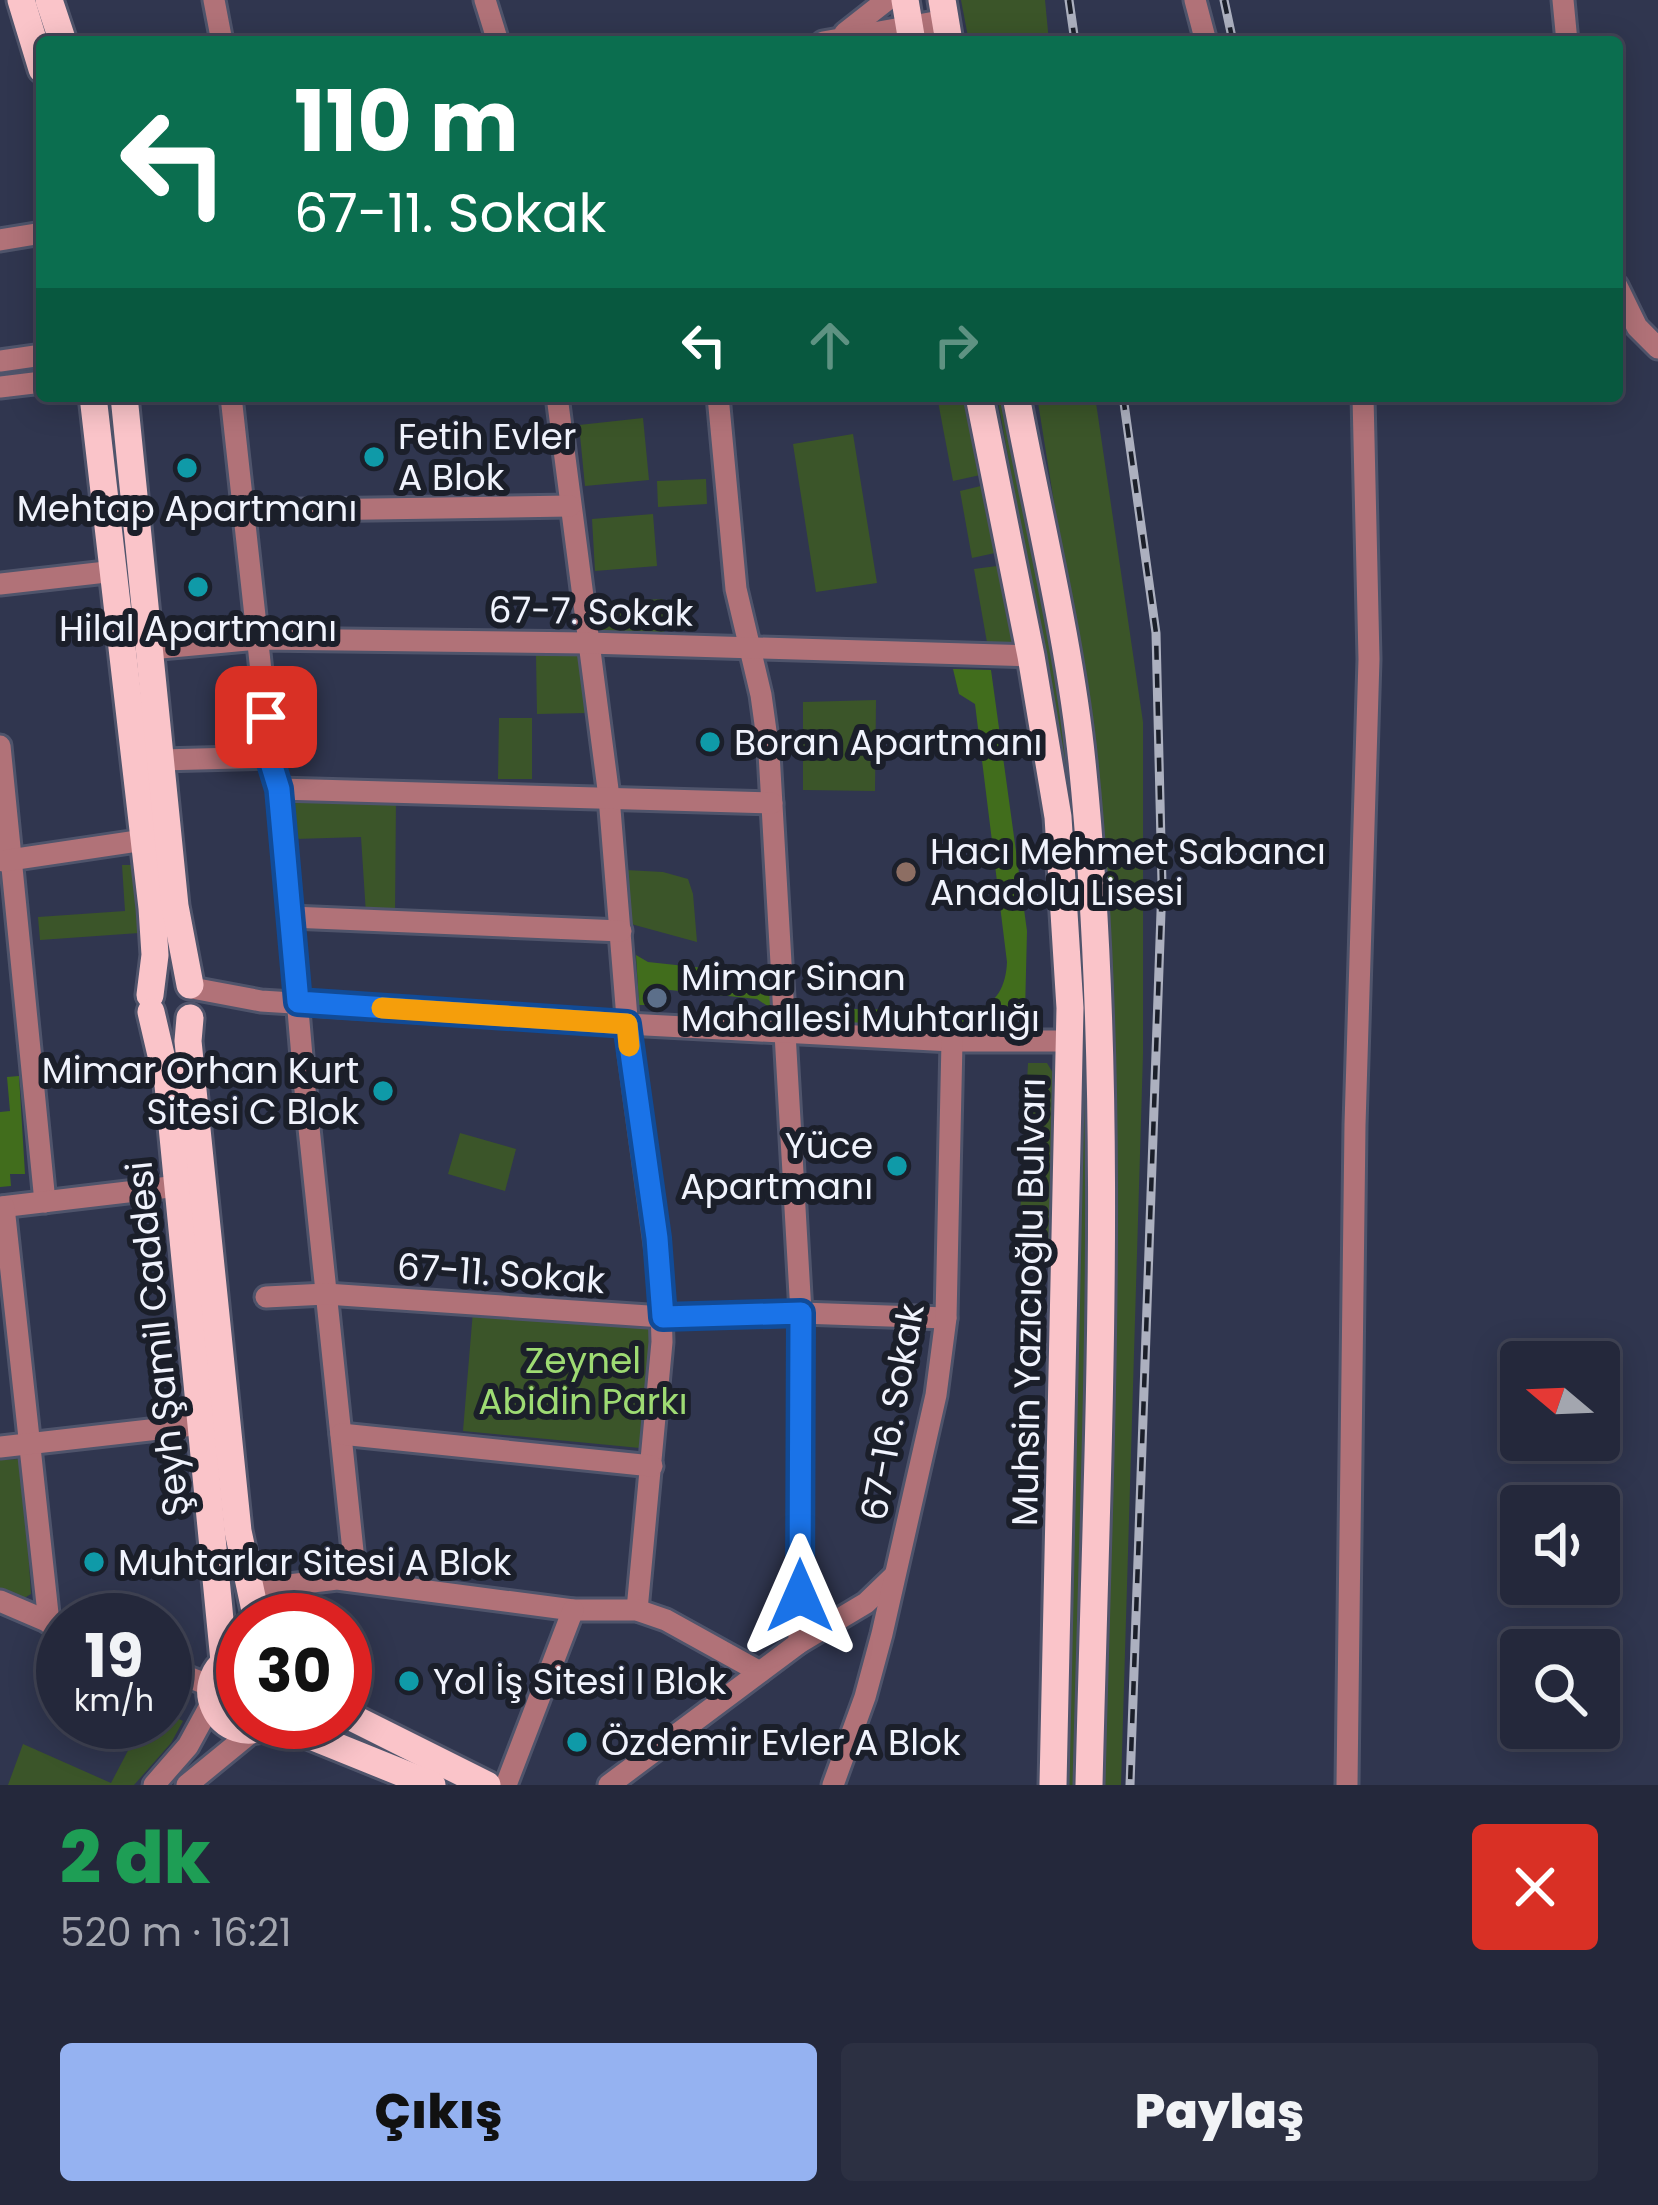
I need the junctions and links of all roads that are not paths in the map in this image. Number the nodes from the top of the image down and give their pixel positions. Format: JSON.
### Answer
{"nodes":[{"id":1,"x":21,"y":0,"type":"edge"},
{"id":2,"x":50,"y":0,"type":"edge"},
{"id":3,"x":214,"y":0,"type":"edge"},
{"id":4,"x":485,"y":0,"type":"edge"},
{"id":5,"x":887,"y":0,"type":"edge"},
{"id":6,"x":1195,"y":0,"type":"edge"},
{"id":7,"x":1563,"y":0,"type":"edge"},
{"id":8,"x":946,"y":21,"type":"edge"},
{"id":9,"x":909,"y":22,"type":"edge"},
{"id":10,"x":61,"y":36,"type":"edge"},
{"id":11,"x":221,"y":36,"type":"edge"},
{"id":12,"x":496,"y":36,"type":"edge"},
{"id":13,"x":836,"y":36,"type":"edge"},
{"id":14,"x":850,"y":36,"type":"edge"},
{"id":15,"x":1204,"y":36,"type":"edge"},
{"id":16,"x":1566,"y":36,"type":"edge"},
{"id":17,"x":36,"y":49,"type":"edge"},
{"id":18,"x":36,"y":234,"type":"edge"},
{"id":19,"x":0,"y":240,"type":"edge"},
{"id":20,"x":1623,"y":298,"type":"edge"},
{"id":21,"x":1658,"y":348,"type":"edge"},
{"id":22,"x":36,"y":356,"type":"edge"},
{"id":23,"x":0,"y":362,"type":"edge"},
{"id":24,"x":36,"y":383,"type":"edge"},
{"id":25,"x":0,"y":387,"type":"edge"},
{"id":26,"x":95,"y":402,"type":"edge"},
{"id":27,"x":125,"y":402,"type":"edge"},
{"id":28,"x":232,"y":402,"type":"edge"},
{"id":29,"x":558,"y":402,"type":"edge"},
{"id":30,"x":719,"y":402,"type":"edge"},
{"id":31,"x":980,"y":402,"type":"edge"},
{"id":32,"x":1017,"y":402,"type":"edge"},
{"id":33,"x":1363,"y":402,"type":"edge"},
{"id":34,"x":570,"y":506,"type":"junction"},
{"id":35,"x":244,"y":511,"type":"junction"},
{"id":36,"x":116,"y":571,"type":"junction"},
{"id":37,"x":0,"y":584,"type":"edge"},
{"id":38,"x":258,"y":639,"type":"junction"},
{"id":39,"x":588,"y":643,"type":"junction"},
{"id":40,"x":748,"y":647,"type":"junction"},
{"id":41,"x":150,"y":649,"type":"junction"},
{"id":42,"x":1031,"y":656,"type":"junction"},
{"id":43,"x":0,"y":746,"type":"edge"},
{"id":44,"x":270,"y":757,"type":"junction"},
{"id":45,"x":161,"y":760,"type":"junction"},
{"id":46,"x":279,"y":789,"type":"junction"},
{"id":47,"x":609,"y":797,"type":"junction"},
{"id":48,"x":772,"y":803,"type":"junction"},
{"id":49,"x":144,"y":840,"type":"junction"},
{"id":50,"x":6,"y":859,"type":"edge"},
{"id":51,"x":291,"y":917,"type":"junction"},
{"id":52,"x":622,"y":931,"type":"junction"},
{"id":53,"x":191,"y":1001,"type":"junction"},
{"id":54,"x":298,"y":1002,"type":"junction"},
{"id":55,"x":151,"y":1004,"type":"junction"},
{"id":56,"x":627,"y":1024,"type":"junction"},
{"id":57,"x":786,"y":1033,"type":"junction"},
{"id":58,"x":952,"y":1041,"type":"junction"},
{"id":59,"x":1071,"y":1041,"type":"junction"},
{"id":60,"x":178,"y":1186,"type":"junction"},
{"id":61,"x":45,"y":1202,"type":"junction"},
{"id":62,"x":2,"y":1207,"type":"edge"},
{"id":63,"x":326,"y":1294,"type":"junction"},
{"id":64,"x":266,"y":1297,"type":"dead end"},
{"id":65,"x":801,"y":1313,"type":"junction"},
{"id":66,"x":663,"y":1317,"type":"junction"},
{"id":67,"x":946,"y":1318,"type":"junction"},
{"id":68,"x":202,"y":1424,"type":"junction"},
{"id":69,"x":341,"y":1434,"type":"junction"},
{"id":70,"x":32,"y":1444,"type":"junction"},
{"id":71,"x":0,"y":1447,"type":"edge"},
{"id":72,"x":652,"y":1466,"type":"junction"},
{"id":73,"x":895,"y":1575,"type":"junction"},
{"id":74,"x":356,"y":1580,"type":"junction"},
{"id":75,"x":248,"y":1590,"type":"junction"},
{"id":76,"x":52,"y":1593,"type":"edge"},
{"id":77,"x":216,"y":1593,"type":"edge"},
{"id":78,"x":249,"y":1593,"type":"edge"},
{"id":79,"x":0,"y":1601,"type":"edge"},
{"id":80,"x":573,"y":1610,"type":"junction"},
{"id":81,"x":637,"y":1610,"type":"junction"},
{"id":82,"x":36,"y":1616,"type":"edge"},
{"id":83,"x":799,"y":1643,"type":"junction"},
{"id":84,"x":760,"y":1672,"type":"junction"},
{"id":85,"x":216,"y":1689,"type":"edge"},
{"id":86,"x":372,"y":1727,"type":"edge"},
{"id":87,"x":236,"y":1749,"type":"edge"},
{"id":88,"x":334,"y":1749,"type":"edge"},
{"id":89,"x":617,"y":1782,"type":"edge"},
{"id":90,"x":154,"y":1785,"type":"edge"},
{"id":91,"x":187,"y":1785,"type":"edge"},
{"id":92,"x":432,"y":1785,"type":"edge"},
{"id":93,"x":488,"y":1785,"type":"edge"},
{"id":94,"x":506,"y":1785,"type":"edge"},
{"id":95,"x":833,"y":1785,"type":"edge"},
{"id":96,"x":1053,"y":1785,"type":"edge"},
{"id":97,"x":1089,"y":1785,"type":"edge"},
{"id":98,"x":1346,"y":1785,"type":"edge"}],
"edges":[{"from":1,"to":17,"type":"main road"},
{"from":2,"to":10,"type":"main road"},
{"from":3,"to":11,"type":"street"},
{"from":4,"to":12,"type":"street"},
{"from":5,"to":13,"type":"street"},
{"from":6,"to":15,"type":"street"},
{"from":7,"to":16,"type":"street"},
{"from":8,"to":9,"type":"street"},
{"from":9,"to":14,"type":"street"},
{"from":18,"to":19,"type":"street"},
{"from":20,"to":21,"type":"street"},
{"from":22,"to":23,"type":"street"},
{"from":24,"to":25,"type":"street"},
{"from":26,"to":36,"type":"main road","name":"Şeyh Şamil Caddesi"},
{"from":27,"to":41,"type":"main road","name":"Şeyh Şamil Caddesi"},
{"from":28,"to":35,"type":"street"},
{"from":29,"to":34,"type":"street"},
{"from":30,"to":40,"type":"street"},
{"from":31,"to":42,"type":"main road","name":"Muhsin Yazıcıoğlu Bulvarı"},
{"from":32,"to":97,"type":"main road","name":"Muhsin Yazıcıoğlu Bulvarı"},
{"from":33,"to":98,"type":"street"},
{"from":34,"to":35,"type":"street"},
{"from":34,"to":39,"type":"street"},
{"from":35,"to":38,"type":"street"},
{"from":36,"to":37,"type":"street"},
{"from":36,"to":49,"type":"main road","name":"Şeyh Şamil Caddesi"},
{"from":38,"to":39,"type":"street","name":"67-7. Sokak"},
{"from":38,"to":41,"type":"street","name":"67-7. Sokak"},
{"from":38,"to":44,"type":"street"},
{"from":39,"to":40,"type":"street","name":"67-7. Sokak"},
{"from":39,"to":47,"type":"street"},
{"from":40,"to":42,"type":"street","name":"67-7. Sokak"},
{"from":40,"to":48,"type":"street"},
{"from":41,"to":45,"type":"main road","name":"Şeyh Şamil Caddesi"},
{"from":42,"to":59,"type":"main road","name":"Muhsin Yazıcıoğlu Bulvarı"},
{"from":43,"to":50,"type":"street"},
{"from":44,"to":45,"type":"street"},
{"from":44,"to":46,"type":"street"},
{"from":45,"to":53,"type":"main road","name":"Şeyh Şamil Caddesi"},
{"from":46,"to":47,"type":"street"},
{"from":46,"to":51,"type":"street"},
{"from":47,"to":48,"type":"street"},
{"from":47,"to":52,"type":"street"},
{"from":48,"to":57,"type":"street"},
{"from":49,"to":50,"type":"street"},
{"from":49,"to":55,"type":"main road","name":"Şeyh Şamil Caddesi"},
{"from":50,"to":61,"type":"street"},
{"from":51,"to":52,"type":"street"},
{"from":51,"to":54,"type":"street"},
{"from":52,"to":56,"type":"street"},
{"from":53,"to":54,"type":"street"},
{"from":53,"to":55,"type":"main road"},
{"from":53,"to":55,"type":"main road"},
{"from":53,"to":75,"type":"main road","name":"Şeyh Şamil Caddesi"},
{"from":54,"to":56,"type":"street"},
{"from":54,"to":63,"type":"street"},
{"from":55,"to":60,"type":"main road","name":"Şeyh Şamil Caddesi"},
{"from":56,"to":57,"type":"street"},
{"from":56,"to":66,"type":"street"},
{"from":57,"to":58,"type":"street"},
{"from":57,"to":65,"type":"street"},
{"from":58,"to":59,"type":"street"},
{"from":58,"to":67,"type":"street","name":"67-16. Sokak"},
{"from":59,"to":96,"type":"main road","name":"Muhsin Yazıcıoğlu Bulvarı"},
{"from":60,"to":61,"type":"street"},
{"from":60,"to":68,"type":"main road","name":"Şeyh Şamil Caddesi"},
{"from":61,"to":62,"type":"street"},
{"from":62,"to":70,"type":"street"},
{"from":63,"to":64,"type":"street","name":"67-11. Sokak"},
{"from":63,"to":66,"type":"street","name":"67-11. Sokak"},
{"from":63,"to":69,"type":"street"},
{"from":65,"to":66,"type":"street","name":"67-11. Sokak"},
{"from":65,"to":67,"type":"street","name":"67-11. Sokak"},
{"from":65,"to":83,"type":"street"},
{"from":66,"to":72,"type":"street"},
{"from":67,"to":73,"type":"street","name":"67-16. Sokak"},
{"from":68,"to":70,"type":"street"},
{"from":68,"to":77,"type":"main road","name":"Şeyh Şamil Caddesi"},
{"from":69,"to":72,"type":"street"},
{"from":69,"to":74,"type":"street"},
{"from":70,"to":71,"type":"street"},
{"from":70,"to":76,"type":"street"},
{"from":72,"to":81,"type":"street"},
{"from":73,"to":83,"type":"street"},
{"from":73,"to":95,"type":"street","name":"67-16. Sokak"},
{"from":74,"to":75,"type":"street"},
{"from":74,"to":80,"type":"street"},
{"from":75,"to":78,"type":"main road","name":"Şeyh Şamil Caddesi"},
{"from":79,"to":82,"type":"street"},
{"from":80,"to":81,"type":"street"},
{"from":80,"to":94,"type":"street"},
{"from":81,"to":84,"type":"street"},
{"from":83,"to":84,"type":"street"},
{"from":84,"to":89,"type":"street"},
{"from":85,"to":90,"type":"street"},
{"from":86,"to":93,"type":"main road"},
{"from":87,"to":91,"type":"street"},
{"from":88,"to":92,"type":"main road"}]}
